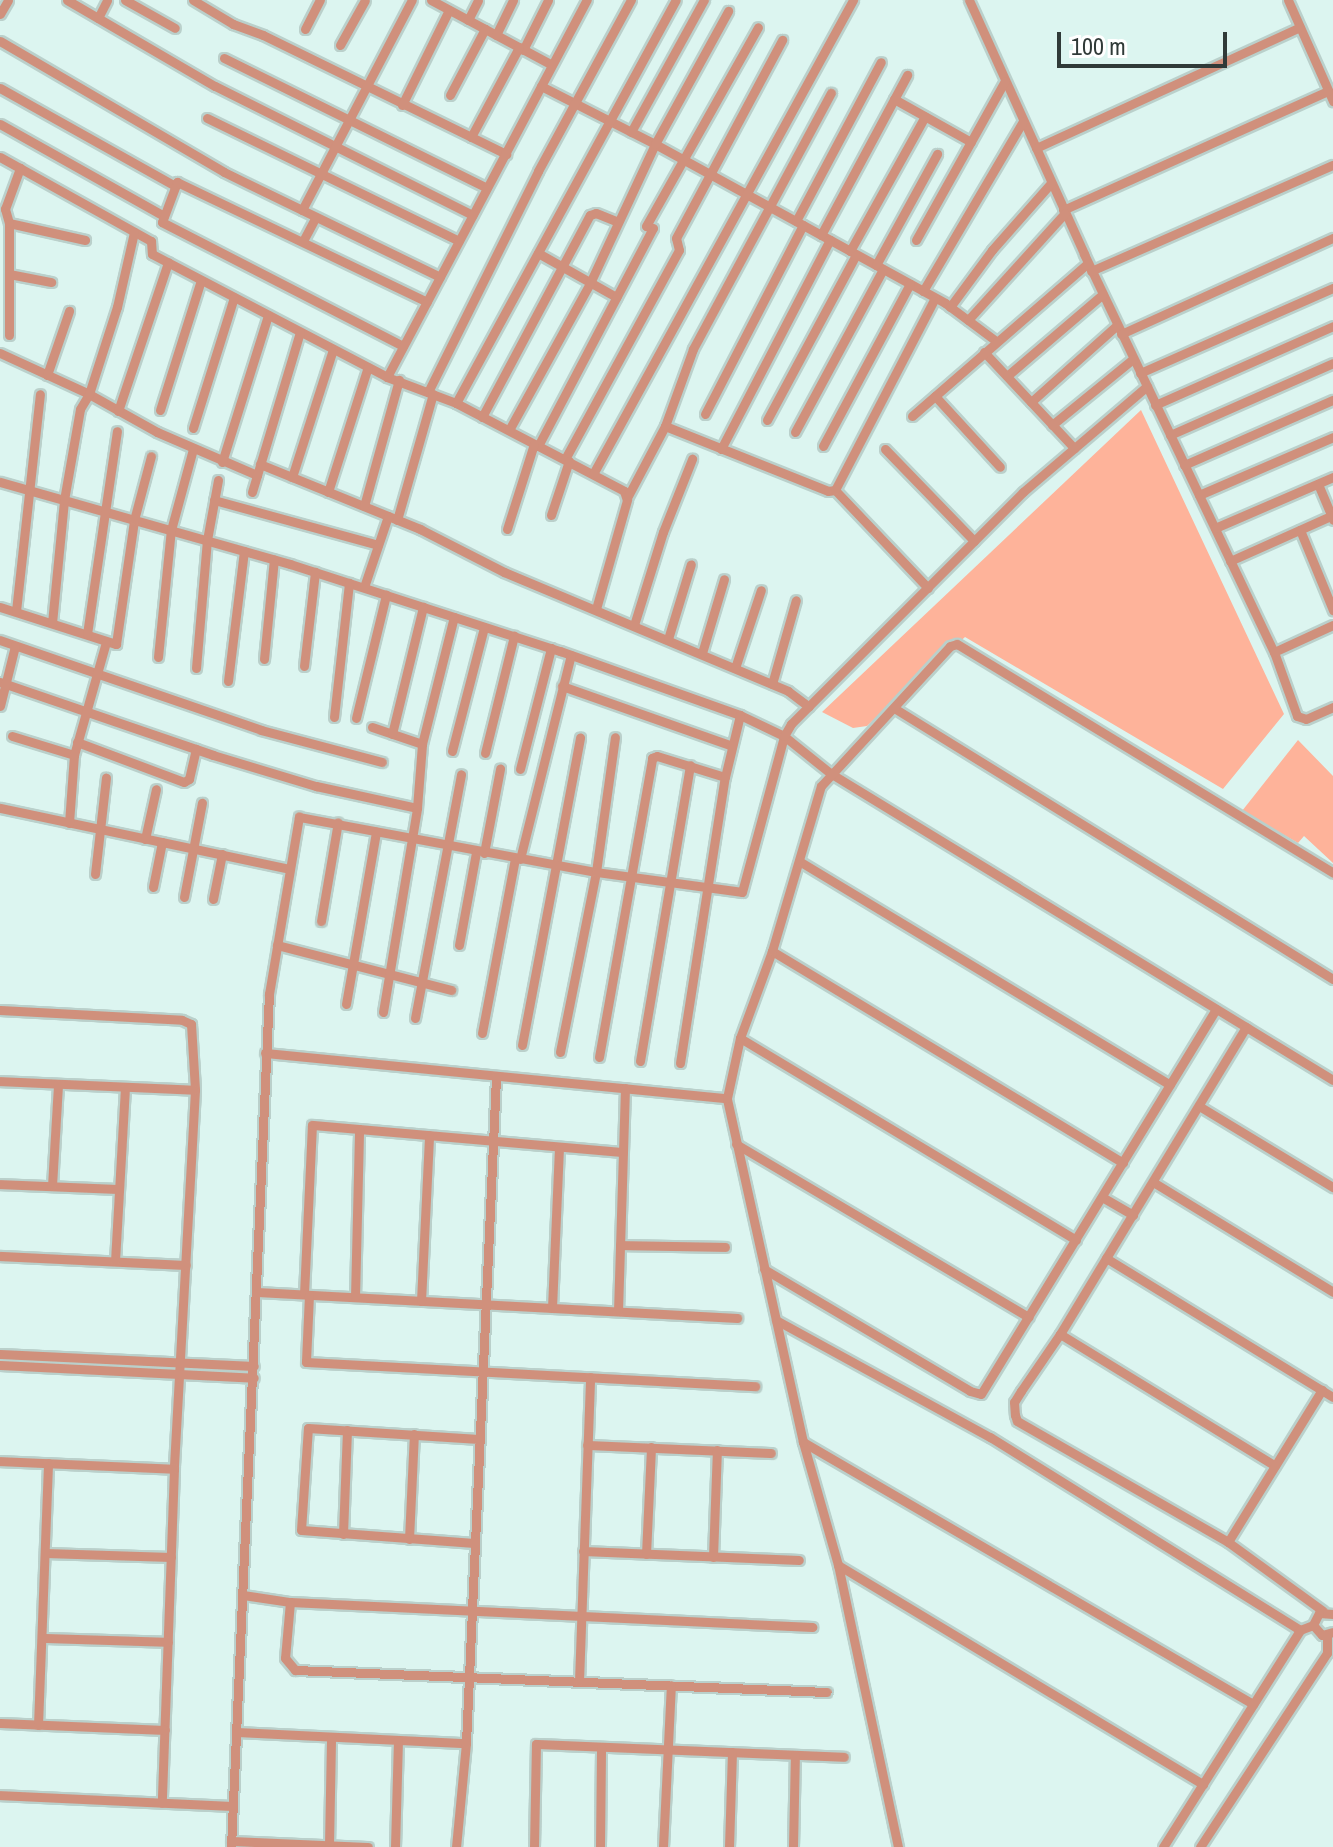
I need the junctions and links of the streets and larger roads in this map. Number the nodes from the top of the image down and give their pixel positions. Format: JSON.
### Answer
{"nodes":[{"id":1,"x":8,"y":0,"type":"edge"},
{"id":2,"x":67,"y":0,"type":"edge"},
{"id":3,"x":107,"y":0,"type":"edge"},
{"id":4,"x":125,"y":0,"type":"edge"},
{"id":5,"x":193,"y":0,"type":"edge"},
{"id":6,"x":320,"y":0,"type":"edge"},
{"id":7,"x":365,"y":0,"type":"edge"},
{"id":8,"x":412,"y":0,"type":"edge"},
{"id":9,"x":478,"y":0,"type":"edge"},
{"id":10,"x":513,"y":0,"type":"edge"},
{"id":11,"x":548,"y":0,"type":"edge"},
{"id":12,"x":587,"y":0,"type":"edge"},
{"id":13,"x":631,"y":0,"type":"edge"},
{"id":14,"x":676,"y":0,"type":"edge"},
{"id":15,"x":704,"y":0,"type":"edge"},
{"id":16,"x":853,"y":0,"type":"edge"},
{"id":17,"x":969,"y":0,"type":"edge"},
{"id":18,"x":1288,"y":0,"type":"edge"},
{"id":19,"x":441,"y":4,"type":"edge"},
{"id":20,"x":728,"y":11,"type":"dead end"},
{"id":21,"x":0,"y":14,"type":"edge"},
{"id":22,"x":98,"y":18,"type":"junction"},
{"id":23,"x":468,"y":20,"type":"junction"},
{"id":24,"x":758,"y":27,"type":"dead end"},
{"id":25,"x":1300,"y":27,"type":"junction"},
{"id":26,"x":175,"y":28,"type":"dead end"},
{"id":27,"x":305,"y":29,"type":"dead end"},
{"id":28,"x":485,"y":29,"type":"junction"},
{"id":29,"x":496,"y":35,"type":"junction"},
{"id":30,"x":782,"y":40,"type":"dead end"},
{"id":31,"x":0,"y":41,"type":"edge"},
{"id":32,"x":340,"y":45,"type":"dead end"},
{"id":33,"x":521,"y":48,"type":"junction"},
{"id":34,"x":224,"y":58,"type":"dead end"},
{"id":35,"x":881,"y":62,"type":"dead end"},
{"id":36,"x":552,"y":65,"type":"junction"},
{"id":37,"x":907,"y":75,"type":"dead end"},
{"id":38,"x":1005,"y":81,"type":"junction"},
{"id":39,"x":541,"y":86,"type":"junction"},
{"id":40,"x":0,"y":88,"type":"edge"},
{"id":41,"x":366,"y":88,"type":"junction"},
{"id":42,"x":1328,"y":91,"type":"junction"},
{"id":43,"x":831,"y":93,"type":"dead end"},
{"id":44,"x":450,"y":95,"type":"dead end"},
{"id":45,"x":894,"y":99,"type":"junction"},
{"id":46,"x":1333,"y":101,"type":"edge"},
{"id":47,"x":574,"y":103,"type":"junction"},
{"id":48,"x":402,"y":105,"type":"junction"},
{"id":49,"x":925,"y":116,"type":"junction"},
{"id":50,"x":207,"y":118,"type":"dead end"},
{"id":51,"x":1023,"y":121,"type":"junction"},
{"id":52,"x":348,"y":122,"type":"junction"},
{"id":53,"x":612,"y":122,"type":"junction"},
{"id":54,"x":0,"y":124,"type":"edge"},
{"id":55,"x":631,"y":132,"type":"junction"},
{"id":56,"x":471,"y":137,"type":"junction"},
{"id":57,"x":971,"y":142,"type":"junction"},
{"id":58,"x":655,"y":144,"type":"junction"},
{"id":59,"x":335,"y":147,"type":"junction"},
{"id":60,"x":1036,"y":148,"type":"junction"},
{"id":61,"x":506,"y":154,"type":"junction"},
{"id":62,"x":937,"y":154,"type":"dead end"},
{"id":63,"x":0,"y":157,"type":"edge"},
{"id":64,"x":683,"y":159,"type":"junction"},
{"id":65,"x":1333,"y":165,"type":"edge"},
{"id":66,"x":20,"y":168,"type":"junction"},
{"id":67,"x":321,"y":174,"type":"junction"},
{"id":68,"x":709,"y":174,"type":"junction"},
{"id":69,"x":1051,"y":183,"type":"junction"},
{"id":70,"x":175,"y":186,"type":"junction"},
{"id":71,"x":487,"y":188,"type":"junction"},
{"id":72,"x":746,"y":194,"type":"junction"},
{"id":73,"x":769,"y":206,"type":"junction"},
{"id":74,"x":302,"y":210,"type":"junction"},
{"id":75,"x":1064,"y":211,"type":"junction"},
{"id":76,"x":473,"y":215,"type":"junction"},
{"id":77,"x":164,"y":216,"type":"junction"},
{"id":78,"x":316,"y":217,"type":"junction"},
{"id":79,"x":616,"y":221,"type":"junction"},
{"id":80,"x":9,"y":223,"type":"junction"},
{"id":81,"x":799,"y":223,"type":"junction"},
{"id":82,"x":134,"y":232,"type":"junction"},
{"id":83,"x":825,"y":237,"type":"junction"},
{"id":84,"x":1333,"y":238,"type":"edge"},
{"id":85,"x":85,"y":240,"type":"dead end"},
{"id":86,"x":916,"y":240,"type":"dead end"},
{"id":87,"x":303,"y":241,"type":"junction"},
{"id":88,"x":459,"y":241,"type":"junction"},
{"id":89,"x":538,"y":253,"type":"junction"},
{"id":90,"x":853,"y":253,"type":"junction"},
{"id":91,"x":168,"y":262,"type":"junction"},
{"id":92,"x":563,"y":267,"type":"junction"},
{"id":93,"x":879,"y":267,"type":"junction"},
{"id":94,"x":1089,"y":267,"type":"junction"},
{"id":95,"x":9,"y":274,"type":"junction"},
{"id":96,"x":440,"y":277,"type":"junction"},
{"id":97,"x":201,"y":280,"type":"junction"},
{"id":98,"x":51,"y":282,"type":"dead end"},
{"id":99,"x":590,"y":283,"type":"junction"},
{"id":100,"x":910,"y":284,"type":"junction"},
{"id":101,"x":1333,"y":288,"type":"edge"},
{"id":102,"x":923,"y":291,"type":"junction"},
{"id":103,"x":1103,"y":294,"type":"junction"},
{"id":104,"x":234,"y":297,"type":"junction"},
{"id":105,"x":616,"y":297,"type":"junction"},
{"id":106,"x":935,"y":298,"type":"junction"},
{"id":107,"x":427,"y":302,"type":"junction"},
{"id":108,"x":950,"y":307,"type":"junction"},
{"id":109,"x":69,"y":311,"type":"dead end"},
{"id":110,"x":268,"y":315,"type":"junction"},
{"id":111,"x":968,"y":320,"type":"junction"},
{"id":112,"x":1333,"y":326,"type":"edge"},
{"id":113,"x":1119,"y":329,"type":"junction"},
{"id":114,"x":300,"y":332,"type":"junction"},
{"id":115,"x":9,"y":335,"type":"dead end"},
{"id":116,"x":996,"y":341,"type":"junction"},
{"id":117,"x":403,"y":346,"type":"junction"},
{"id":118,"x":333,"y":349,"type":"junction"},
{"id":119,"x":984,"y":352,"type":"junction"},
{"id":120,"x":0,"y":353,"type":"edge"},
{"id":121,"x":1133,"y":359,"type":"junction"},
{"id":122,"x":1333,"y":363,"type":"edge"},
{"id":123,"x":368,"y":367,"type":"junction"},
{"id":124,"x":1140,"y":373,"type":"junction"},
{"id":125,"x":47,"y":375,"type":"junction"},
{"id":126,"x":1007,"y":376,"type":"junction"},
{"id":127,"x":387,"y":377,"type":"junction"},
{"id":128,"x":399,"y":380,"type":"junction"},
{"id":129,"x":1147,"y":386,"type":"junction"},
{"id":130,"x":430,"y":393,"type":"junction"},
{"id":131,"x":40,"y":394,"type":"dead end"},
{"id":132,"x":89,"y":394,"type":"junction"},
{"id":133,"x":935,"y":396,"type":"junction"},
{"id":134,"x":1333,"y":400,"type":"edge"},
{"id":135,"x":1031,"y":402,"type":"junction"},
{"id":136,"x":456,"y":403,"type":"junction"},
{"id":137,"x":1155,"y":405,"type":"junction"},
{"id":138,"x":160,"y":410,"type":"dead end"},
{"id":139,"x":118,"y":411,"type":"junction"},
{"id":140,"x":705,"y":414,"type":"dead end"},
{"id":141,"x":912,"y":416,"type":"dead end"},
{"id":142,"x":482,"y":417,"type":"junction"},
{"id":143,"x":767,"y":420,"type":"dead end"},
{"id":144,"x":1052,"y":425,"type":"junction"},
{"id":145,"x":665,"y":426,"type":"junction"},
{"id":146,"x":193,"y":428,"type":"dead end"},
{"id":147,"x":509,"y":430,"type":"junction"},
{"id":148,"x":117,"y":431,"type":"dead end"},
{"id":149,"x":795,"y":432,"type":"dead end"},
{"id":150,"x":1170,"y":435,"type":"junction"},
{"id":151,"x":1333,"y":437,"type":"edge"},
{"id":152,"x":536,"y":445,"type":"junction"},
{"id":153,"x":823,"y":446,"type":"dead end"},
{"id":154,"x":1074,"y":448,"type":"junction"},
{"id":155,"x":193,"y":449,"type":"junction"},
{"id":156,"x":721,"y":449,"type":"junction"},
{"id":157,"x":885,"y":449,"type":"dead end"},
{"id":158,"x":151,"y":456,"type":"dead end"},
{"id":159,"x":692,"y":459,"type":"dead end"},
{"id":160,"x":567,"y":460,"type":"junction"},
{"id":161,"x":222,"y":462,"type":"junction"},
{"id":162,"x":260,"y":464,"type":"junction"},
{"id":163,"x":1184,"y":465,"type":"junction"},
{"id":164,"x":1000,"y":467,"type":"dead end"},
{"id":165,"x":593,"y":474,"type":"junction"},
{"id":166,"x":257,"y":475,"type":"junction"},
{"id":167,"x":292,"y":477,"type":"junction"},
{"id":168,"x":1333,"y":477,"type":"edge"},
{"id":169,"x":218,"y":480,"type":"dead end"},
{"id":170,"x":0,"y":482,"type":"edge"},
{"id":171,"x":1318,"y":484,"type":"junction"},
{"id":172,"x":29,"y":490,"type":"junction"},
{"id":173,"x":835,"y":490,"type":"junction"},
{"id":174,"x":252,"y":492,"type":"dead end"},
{"id":175,"x":328,"y":492,"type":"junction"},
{"id":176,"x":1199,"y":495,"type":"junction"},
{"id":177,"x":628,"y":496,"type":"junction"},
{"id":178,"x":64,"y":500,"type":"junction"},
{"id":179,"x":214,"y":500,"type":"junction"},
{"id":180,"x":364,"y":506,"type":"junction"},
{"id":181,"x":104,"y":511,"type":"junction"},
{"id":182,"x":551,"y":515,"type":"dead end"},
{"id":183,"x":1332,"y":517,"type":"edge"},
{"id":184,"x":392,"y":518,"type":"junction"},
{"id":185,"x":134,"y":520,"type":"junction"},
{"id":186,"x":1215,"y":528,"type":"junction"},
{"id":187,"x":507,"y":529,"type":"dead end"},
{"id":188,"x":171,"y":530,"type":"junction"},
{"id":189,"x":1300,"y":530,"type":"junction"},
{"id":190,"x":207,"y":540,"type":"junction"},
{"id":191,"x":974,"y":541,"type":"junction"},
{"id":192,"x":378,"y":545,"type":"junction"},
{"id":193,"x":244,"y":551,"type":"junction"},
{"id":194,"x":274,"y":559,"type":"junction"},
{"id":195,"x":1230,"y":561,"type":"junction"},
{"id":196,"x":691,"y":564,"type":"dead end"},
{"id":197,"x":315,"y":572,"type":"junction"},
{"id":198,"x":724,"y":579,"type":"dead end"},
{"id":199,"x":349,"y":583,"type":"junction"},
{"id":200,"x":364,"y":587,"type":"junction"},
{"id":201,"x":928,"y":588,"type":"junction"},
{"id":202,"x":761,"y":590,"type":"dead end"},
{"id":203,"x":386,"y":595,"type":"junction"},
{"id":204,"x":796,"y":600,"type":"dead end"},
{"id":205,"x":0,"y":607,"type":"edge"},
{"id":206,"x":423,"y":607,"type":"junction"},
{"id":207,"x":596,"y":609,"type":"junction"},
{"id":208,"x":1333,"y":610,"type":"edge"},
{"id":209,"x":16,"y":611,"type":"junction"},
{"id":210,"x":454,"y":617,"type":"junction"},
{"id":211,"x":52,"y":623,"type":"junction"},
{"id":212,"x":634,"y":625,"type":"junction"},
{"id":213,"x":1333,"y":625,"type":"edge"},
{"id":214,"x":484,"y":627,"type":"junction"},
{"id":215,"x":87,"y":634,"type":"junction"},
{"id":216,"x":514,"y":636,"type":"junction"},
{"id":217,"x":668,"y":639,"type":"junction"},
{"id":218,"x":0,"y":640,"type":"edge"},
{"id":219,"x":106,"y":642,"type":"junction"},
{"id":220,"x":15,"y":646,"type":"junction"},
{"id":221,"x":551,"y":648,"type":"junction"},
{"id":222,"x":1274,"y":652,"type":"junction"},
{"id":223,"x":702,"y":653,"type":"junction"},
{"id":224,"x":571,"y":655,"type":"junction"},
{"id":225,"x":158,"y":657,"type":"dead end"},
{"id":226,"x":264,"y":659,"type":"dead end"},
{"id":227,"x":304,"y":666,"type":"dead end"},
{"id":228,"x":196,"y":668,"type":"dead end"},
{"id":229,"x":735,"y":668,"type":"junction"},
{"id":230,"x":96,"y":676,"type":"junction"},
{"id":231,"x":228,"y":681,"type":"dead end"},
{"id":232,"x":2,"y":683,"type":"edge"},
{"id":233,"x":772,"y":684,"type":"junction"},
{"id":234,"x":562,"y":686,"type":"junction"},
{"id":235,"x":0,"y":706,"type":"edge"},
{"id":236,"x":809,"y":707,"type":"junction"},
{"id":237,"x":1333,"y":707,"type":"edge"},
{"id":238,"x":894,"y":708,"type":"junction"},
{"id":239,"x":86,"y":712,"type":"junction"},
{"id":240,"x":740,"y":715,"type":"junction"},
{"id":241,"x":334,"y":717,"type":"dead end"},
{"id":242,"x":356,"y":718,"type":"dead end"},
{"id":243,"x":372,"y":727,"type":"dead end"},
{"id":244,"x":392,"y":734,"type":"junction"},
{"id":245,"x":12,"y":736,"type":"dead end"},
{"id":246,"x":784,"y":736,"type":"junction"},
{"id":247,"x":580,"y":737,"type":"dead end"},
{"id":248,"x":615,"y":737,"type":"dead end"},
{"id":249,"x":77,"y":742,"type":"junction"},
{"id":250,"x":422,"y":744,"type":"junction"},
{"id":251,"x":732,"y":746,"type":"junction"},
{"id":252,"x":196,"y":749,"type":"junction"},
{"id":253,"x":452,"y":751,"type":"dead end"},
{"id":254,"x":485,"y":753,"type":"dead end"},
{"id":255,"x":74,"y":755,"type":"junction"},
{"id":256,"x":382,"y":762,"type":"dead end"},
{"id":257,"x":690,"y":765,"type":"junction"},
{"id":258,"x":500,"y":769,"type":"dead end"},
{"id":259,"x":520,"y":769,"type":"dead end"},
{"id":260,"x":830,"y":773,"type":"junction"},
{"id":261,"x":461,"y":774,"type":"dead end"},
{"id":262,"x":725,"y":777,"type":"junction"},
{"id":263,"x":106,"y":778,"type":"dead end"},
{"id":264,"x":156,"y":789,"type":"dead end"},
{"id":265,"x":202,"y":803,"type":"dead end"},
{"id":266,"x":0,"y":808,"type":"edge"},
{"id":267,"x":417,"y":808,"type":"junction"},
{"id":268,"x":338,"y":822,"type":"junction"},
{"id":269,"x":69,"y":823,"type":"junction"},
{"id":270,"x":100,"y":829,"type":"junction"},
{"id":271,"x":376,"y":832,"type":"junction"},
{"id":272,"x":145,"y":839,"type":"junction"},
{"id":273,"x":412,"y":840,"type":"junction"},
{"id":274,"x":162,"y":842,"type":"junction"},
{"id":275,"x":446,"y":846,"type":"junction"},
{"id":276,"x":191,"y":848,"type":"junction"},
{"id":277,"x":480,"y":852,"type":"junction"},
{"id":278,"x":222,"y":854,"type":"junction"},
{"id":279,"x":518,"y":859,"type":"junction"},
{"id":280,"x":799,"y":861,"type":"junction"},
{"id":281,"x":555,"y":865,"type":"junction"},
{"id":282,"x":290,"y":869,"type":"junction"},
{"id":283,"x":596,"y":872,"type":"junction"},
{"id":284,"x":1333,"y":873,"type":"edge"},
{"id":285,"x":95,"y":874,"type":"dead end"},
{"id":286,"x":632,"y":877,"type":"junction"},
{"id":287,"x":671,"y":882,"type":"junction"},
{"id":288,"x":708,"y":886,"type":"junction"},
{"id":289,"x":153,"y":887,"type":"dead end"},
{"id":290,"x":184,"y":897,"type":"dead end"},
{"id":291,"x":213,"y":899,"type":"dead end"},
{"id":292,"x":321,"y":921,"type":"dead end"},
{"id":293,"x":277,"y":945,"type":"junction"},
{"id":294,"x":459,"y":945,"type":"dead end"},
{"id":295,"x":772,"y":951,"type":"junction"},
{"id":296,"x":353,"y":965,"type":"junction"},
{"id":297,"x":390,"y":974,"type":"junction"},
{"id":298,"x":1333,"y":979,"type":"edge"},
{"id":299,"x":421,"y":982,"type":"junction"},
{"id":300,"x":451,"y":990,"type":"dead end"},
{"id":301,"x":346,"y":1004,"type":"dead end"},
{"id":302,"x":1216,"y":1009,"type":"junction"},
{"id":303,"x":0,"y":1010,"type":"edge"},
{"id":304,"x":383,"y":1012,"type":"dead end"},
{"id":305,"x":415,"y":1018,"type":"dead end"},
{"id":306,"x":1246,"y":1027,"type":"junction"},
{"id":307,"x":482,"y":1033,"type":"dead end"},
{"id":308,"x":740,"y":1038,"type":"junction"},
{"id":309,"x":522,"y":1045,"type":"dead end"},
{"id":310,"x":560,"y":1052,"type":"dead end"},
{"id":311,"x":265,"y":1053,"type":"junction"},
{"id":312,"x":599,"y":1057,"type":"dead end"},
{"id":313,"x":640,"y":1061,"type":"dead end"},
{"id":314,"x":680,"y":1063,"type":"dead end"},
{"id":315,"x":496,"y":1076,"type":"junction"},
{"id":316,"x":1333,"y":1080,"type":"edge"},
{"id":317,"x":0,"y":1081,"type":"edge"},
{"id":318,"x":58,"y":1084,"type":"junction"},
{"id":319,"x":1170,"y":1085,"type":"junction"},
{"id":320,"x":125,"y":1087,"type":"junction"},
{"id":321,"x":625,"y":1088,"type":"junction"},
{"id":322,"x":195,"y":1090,"type":"junction"},
{"id":323,"x":727,"y":1098,"type":"junction"},
{"id":324,"x":1199,"y":1106,"type":"junction"},
{"id":325,"x":359,"y":1129,"type":"junction"},
{"id":326,"x":429,"y":1135,"type":"junction"},
{"id":327,"x":493,"y":1141,"type":"junction"},
{"id":328,"x":736,"y":1144,"type":"junction"},
{"id":329,"x":559,"y":1147,"type":"junction"},
{"id":330,"x":623,"y":1152,"type":"junction"},
{"id":331,"x":1123,"y":1163,"type":"junction"},
{"id":332,"x":1153,"y":1182,"type":"junction"},
{"id":333,"x":0,"y":1184,"type":"edge"},
{"id":334,"x":52,"y":1186,"type":"junction"},
{"id":335,"x":1333,"y":1187,"type":"edge"},
{"id":336,"x":119,"y":1189,"type":"junction"},
{"id":337,"x":1102,"y":1197,"type":"junction"},
{"id":338,"x":1133,"y":1215,"type":"junction"},
{"id":339,"x":1076,"y":1240,"type":"junction"},
{"id":340,"x":620,"y":1245,"type":"junction"},
{"id":341,"x":725,"y":1247,"type":"dead end"},
{"id":342,"x":0,"y":1256,"type":"edge"},
{"id":343,"x":1106,"y":1258,"type":"junction"},
{"id":344,"x":115,"y":1261,"type":"junction"},
{"id":345,"x":186,"y":1265,"type":"junction"},
{"id":346,"x":764,"y":1269,"type":"junction"},
{"id":347,"x":257,"y":1292,"type":"junction"},
{"id":348,"x":1333,"y":1292,"type":"edge"},
{"id":349,"x":306,"y":1295,"type":"junction"},
{"id":350,"x":355,"y":1297,"type":"junction"},
{"id":351,"x":421,"y":1301,"type":"junction"},
{"id":352,"x":485,"y":1304,"type":"junction"},
{"id":353,"x":552,"y":1308,"type":"junction"},
{"id":354,"x":618,"y":1311,"type":"junction"},
{"id":355,"x":1029,"y":1317,"type":"junction"},
{"id":356,"x":737,"y":1318,"type":"dead end"},
{"id":357,"x":776,"y":1320,"type":"junction"},
{"id":358,"x":1060,"y":1334,"type":"junction"},
{"id":359,"x":0,"y":1354,"type":"edge"},
{"id":360,"x":181,"y":1362,"type":"junction"},
{"id":361,"x":0,"y":1365,"type":"edge"},
{"id":362,"x":254,"y":1366,"type":"junction"},
{"id":363,"x":482,"y":1371,"type":"junction"},
{"id":364,"x":180,"y":1374,"type":"junction"},
{"id":365,"x":590,"y":1377,"type":"junction"},
{"id":366,"x":254,"y":1378,"type":"junction"},
{"id":367,"x":755,"y":1386,"type":"dead end"},
{"id":368,"x":1322,"y":1390,"type":"junction"},
{"id":369,"x":1333,"y":1397,"type":"edge"},
{"id":370,"x":347,"y":1430,"type":"junction"},
{"id":371,"x":414,"y":1434,"type":"junction"},
{"id":372,"x":479,"y":1439,"type":"junction"},
{"id":373,"x":803,"y":1442,"type":"junction"},
{"id":374,"x":587,"y":1445,"type":"junction"},
{"id":375,"x":651,"y":1447,"type":"junction"},
{"id":376,"x":717,"y":1450,"type":"junction"},
{"id":377,"x":771,"y":1453,"type":"dead end"},
{"id":378,"x":0,"y":1461,"type":"edge"},
{"id":379,"x":48,"y":1463,"type":"junction"},
{"id":380,"x":1275,"y":1466,"type":"junction"},
{"id":381,"x":174,"y":1469,"type":"junction"},
{"id":382,"x":343,"y":1534,"type":"junction"},
{"id":383,"x":409,"y":1539,"type":"junction"},
{"id":384,"x":1228,"y":1542,"type":"junction"},
{"id":385,"x":474,"y":1543,"type":"junction"},
{"id":386,"x":583,"y":1551,"type":"junction"},
{"id":387,"x":45,"y":1553,"type":"junction"},
{"id":388,"x":646,"y":1554,"type":"junction"},
{"id":389,"x":171,"y":1557,"type":"junction"},
{"id":390,"x":713,"y":1557,"type":"junction"},
{"id":391,"x":799,"y":1560,"type":"dead end"},
{"id":392,"x":838,"y":1565,"type":"junction"},
{"id":393,"x":243,"y":1595,"type":"junction"},
{"id":394,"x":290,"y":1602,"type":"junction"},
{"id":395,"x":472,"y":1609,"type":"junction"},
{"id":396,"x":1329,"y":1610,"type":"edge"},
{"id":397,"x":581,"y":1615,"type":"junction"},
{"id":398,"x":1313,"y":1625,"type":"junction"},
{"id":399,"x":812,"y":1627,"type":"dead end"},
{"id":400,"x":1300,"y":1630,"type":"junction"},
{"id":401,"x":1330,"y":1634,"type":"edge"},
{"id":402,"x":42,"y":1638,"type":"junction"},
{"id":403,"x":168,"y":1642,"type":"junction"},
{"id":404,"x":469,"y":1676,"type":"junction"},
{"id":405,"x":579,"y":1681,"type":"junction"},
{"id":406,"x":671,"y":1685,"type":"junction"},
{"id":407,"x":827,"y":1692,"type":"dead end"},
{"id":408,"x":1253,"y":1704,"type":"junction"},
{"id":409,"x":0,"y":1723,"type":"edge"},
{"id":410,"x":38,"y":1725,"type":"junction"},
{"id":411,"x":165,"y":1730,"type":"junction"},
{"id":412,"x":237,"y":1732,"type":"junction"},
{"id":413,"x":331,"y":1737,"type":"junction"},
{"id":414,"x":398,"y":1740,"type":"junction"},
{"id":415,"x":466,"y":1743,"type":"junction"},
{"id":416,"x":601,"y":1747,"type":"junction"},
{"id":417,"x":668,"y":1750,"type":"junction"},
{"id":418,"x":732,"y":1752,"type":"junction"},
{"id":419,"x":795,"y":1755,"type":"junction"},
{"id":420,"x":844,"y":1757,"type":"dead end"},
{"id":421,"x":1203,"y":1784,"type":"junction"},
{"id":422,"x":0,"y":1795,"type":"edge"},
{"id":423,"x":162,"y":1803,"type":"junction"},
{"id":424,"x":233,"y":1806,"type":"junction"},
{"id":425,"x":231,"y":1844,"type":"edge"},
{"id":426,"x":329,"y":1845,"type":"edge"},
{"id":427,"x":368,"y":1847,"type":"edge"},
{"id":428,"x":395,"y":1847,"type":"edge"},
{"id":429,"x":456,"y":1847,"type":"edge"},
{"id":430,"x":534,"y":1847,"type":"edge"},
{"id":431,"x":600,"y":1847,"type":"edge"},
{"id":432,"x":663,"y":1847,"type":"edge"},
{"id":433,"x":729,"y":1847,"type":"edge"},
{"id":434,"x":793,"y":1847,"type":"edge"},
{"id":435,"x":898,"y":1847,"type":"edge"},
{"id":436,"x":1163,"y":1847,"type":"edge"},
{"id":437,"x":1200,"y":1847,"type":"edge"}],
"edges":[{"from":1,"to":21,"type":"street"},
{"from":2,"to":22,"type":"street"},
{"from":3,"to":22,"type":"street"},
{"from":4,"to":26,"type":"street"},
{"from":5,"to":41,"type":"street"},
{"from":6,"to":27,"type":"street"},
{"from":7,"to":32,"type":"street"},
{"from":8,"to":41,"type":"street"},
{"from":9,"to":23,"type":"street"},
{"from":10,"to":29,"type":"street"},
{"from":11,"to":33,"type":"street"},
{"from":12,"to":36,"type":"street"},
{"from":13,"to":47,"type":"street"},
{"from":14,"to":53,"type":"street"},
{"from":15,"to":55,"type":"street"},
{"from":16,"to":72,"type":"street"},
{"from":17,"to":38,"type":"street"},
{"from":18,"to":25,"type":"street"},
{"from":19,"to":23,"type":"street"},
{"from":19,"to":48,"type":"street"},
{"from":20,"to":58,"type":"street"},
{"from":22,"to":59,"type":"street"},
{"from":23,"to":28,"type":"street"},
{"from":24,"to":64,"type":"street"},
{"from":25,"to":42,"type":"street"},
{"from":25,"to":60,"type":"street"},
{"from":28,"to":29,"type":"street"},
{"from":28,"to":44,"type":"street"},
{"from":29,"to":33,"type":"street"},
{"from":30,"to":68,"type":"street"},
{"from":31,"to":74,"type":"street"},
{"from":33,"to":36,"type":"street"},
{"from":33,"to":56,"type":"street"},
{"from":34,"to":52,"type":"street"},
{"from":35,"to":81,"type":"street"},
{"from":36,"to":39,"type":"street"},
{"from":37,"to":45,"type":"street"},
{"from":38,"to":51,"type":"street"},
{"from":38,"to":57,"type":"street"},
{"from":39,"to":47,"type":"street"},
{"from":39,"to":61,"type":"street"},
{"from":40,"to":70,"type":"street"},
{"from":41,"to":48,"type":"street"},
{"from":41,"to":52,"type":"street"},
{"from":42,"to":46,"type":"street"},
{"from":42,"to":75,"type":"street"},
{"from":43,"to":73,"type":"street"},
{"from":45,"to":49,"type":"street"},
{"from":45,"to":83,"type":"street"},
{"from":47,"to":53,"type":"street"},
{"from":47,"to":130,"type":"street"},
{"from":48,"to":56,"type":"street"},
{"from":49,"to":57,"type":"street"},
{"from":49,"to":90,"type":"street"},
{"from":50,"to":67,"type":"street"},
{"from":51,"to":60,"type":"street"},
{"from":51,"to":102,"type":"street"},
{"from":52,"to":59,"type":"street"},
{"from":52,"to":71,"type":"street"},
{"from":53,"to":55,"type":"street"},
{"from":53,"to":89,"type":"street"},
{"from":54,"to":77,"type":"street"},
{"from":55,"to":58,"type":"street"},
{"from":56,"to":61,"type":"street"},
{"from":57,"to":86,"type":"street"},
{"from":58,"to":64,"type":"street"},
{"from":58,"to":79,"type":"street"},
{"from":59,"to":67,"type":"street"},
{"from":59,"to":76,"type":"street"},
{"from":60,"to":69,"type":"street"},
{"from":61,"to":71,"type":"street"},
{"from":62,"to":93,"type":"street"},
{"from":63,"to":66,"type":"street"},
{"from":64,"to":68,"type":"street"},
{"from":64,"to":105,"type":"street"},
{"from":65,"to":94,"type":"street"},
{"from":66,"to":80,"type":"street"},
{"from":66,"to":82,"type":"street"},
{"from":67,"to":74,"type":"street"},
{"from":67,"to":88,"type":"street"},
{"from":68,"to":72,"type":"street"},
{"from":68,"to":160,"type":"street"},
{"from":69,"to":75,"type":"street"},
{"from":69,"to":108,"type":"street"},
{"from":70,"to":77,"type":"street"},
{"from":70,"to":87,"type":"street"},
{"from":71,"to":76,"type":"street"},
{"from":72,"to":73,"type":"street"},
{"from":72,"to":165,"type":"street"},
{"from":73,"to":81,"type":"street"},
{"from":73,"to":145,"type":"street"},
{"from":74,"to":78,"type":"street"},
{"from":75,"to":94,"type":"street"},
{"from":75,"to":111,"type":"street"},
{"from":76,"to":88,"type":"street"},
{"from":77,"to":117,"type":"street"},
{"from":78,"to":87,"type":"street"},
{"from":78,"to":96,"type":"street"},
{"from":79,"to":92,"type":"street"},
{"from":79,"to":99,"type":"street"},
{"from":80,"to":85,"type":"street"},
{"from":80,"to":95,"type":"street"},
{"from":81,"to":83,"type":"street"},
{"from":81,"to":140,"type":"street"},
{"from":82,"to":91,"type":"street"},
{"from":82,"to":132,"type":"street"},
{"from":83,"to":90,"type":"street"},
{"from":83,"to":156,"type":"street"},
{"from":84,"to":113,"type":"street"},
{"from":87,"to":107,"type":"street"},
{"from":88,"to":96,"type":"street"},
{"from":89,"to":92,"type":"street"},
{"from":89,"to":136,"type":"street"},
{"from":90,"to":93,"type":"street"},
{"from":90,"to":143,"type":"street"},
{"from":91,"to":97,"type":"street"},
{"from":91,"to":139,"type":"street"},
{"from":92,"to":99,"type":"street"},
{"from":92,"to":142,"type":"street"},
{"from":93,"to":100,"type":"street"},
{"from":93,"to":149,"type":"street"},
{"from":94,"to":103,"type":"street"},
{"from":94,"to":116,"type":"street"},
{"from":95,"to":98,"type":"street"},
{"from":95,"to":115,"type":"street"},
{"from":96,"to":107,"type":"street"},
{"from":97,"to":104,"type":"street"},
{"from":97,"to":138,"type":"street"},
{"from":99,"to":105,"type":"street"},
{"from":99,"to":147,"type":"street"},
{"from":100,"to":102,"type":"street"},
{"from":100,"to":153,"type":"street"},
{"from":101,"to":124,"type":"street"},
{"from":102,"to":106,"type":"street"},
{"from":103,"to":113,"type":"street"},
{"from":103,"to":126,"type":"street"},
{"from":104,"to":110,"type":"street"},
{"from":104,"to":146,"type":"street"},
{"from":105,"to":152,"type":"street"},
{"from":106,"to":108,"type":"street"},
{"from":106,"to":173,"type":"street"},
{"from":107,"to":117,"type":"street"},
{"from":108,"to":111,"type":"street"},
{"from":109,"to":125,"type":"street"},
{"from":110,"to":114,"type":"street"},
{"from":110,"to":161,"type":"street"},
{"from":111,"to":116,"type":"street"},
{"from":112,"to":137,"type":"street"},
{"from":113,"to":121,"type":"street"},
{"from":113,"to":135,"type":"street"},
{"from":114,"to":118,"type":"street"},
{"from":114,"to":162,"type":"street"},
{"from":116,"to":119,"type":"street"},
{"from":117,"to":127,"type":"street"},
{"from":118,"to":123,"type":"street"},
{"from":118,"to":167,"type":"street"},
{"from":119,"to":126,"type":"street"},
{"from":119,"to":133,"type":"street"},
{"from":120,"to":125,"type":"street"},
{"from":121,"to":124,"type":"street"},
{"from":121,"to":144,"type":"street"},
{"from":122,"to":150,"type":"street"},
{"from":123,"to":127,"type":"street"},
{"from":123,"to":175,"type":"street"},
{"from":124,"to":129,"type":"street"},
{"from":125,"to":132,"type":"street"},
{"from":126,"to":135,"type":"street"},
{"from":127,"to":128,"type":"street"},
{"from":128,"to":130,"type":"street"},
{"from":128,"to":180,"type":"street"},
{"from":129,"to":137,"type":"street"},
{"from":129,"to":154,"type":"street"},
{"from":130,"to":136,"type":"street"},
{"from":130,"to":184,"type":"street"},
{"from":131,"to":172,"type":"street"},
{"from":132,"to":139,"type":"street"},
{"from":132,"to":178,"type":"street"},
{"from":133,"to":141,"type":"street"},
{"from":133,"to":164,"type":"street"},
{"from":134,"to":163,"type":"street"},
{"from":135,"to":144,"type":"street"},
{"from":136,"to":142,"type":"street"},
{"from":137,"to":150,"type":"street"},
{"from":139,"to":155,"type":"street"},
{"from":142,"to":147,"type":"street"},
{"from":144,"to":154,"type":"street"},
{"from":145,"to":156,"type":"street"},
{"from":145,"to":177,"type":"street"},
{"from":147,"to":152,"type":"street"},
{"from":148,"to":181,"type":"street"},
{"from":150,"to":163,"type":"street"},
{"from":151,"to":176,"type":"street"},
{"from":152,"to":160,"type":"street"},
{"from":152,"to":187,"type":"street"},
{"from":154,"to":191,"type":"street"},
{"from":155,"to":161,"type":"street"},
{"from":155,"to":188,"type":"street"},
{"from":156,"to":173,"type":"street"},
{"from":157,"to":191,"type":"street"},
{"from":158,"to":185,"type":"street"},
{"from":159,"to":212,"type":"street"},
{"from":160,"to":165,"type":"street"},
{"from":160,"to":182,"type":"street"},
{"from":161,"to":166,"type":"street"},
{"from":162,"to":166,"type":"street"},
{"from":162,"to":167,"type":"street"},
{"from":163,"to":176,"type":"street"},
{"from":165,"to":177,"type":"street"},
{"from":166,"to":174,"type":"street"},
{"from":167,"to":175,"type":"street"},
{"from":168,"to":171,"type":"street"},
{"from":169,"to":179,"type":"street"},
{"from":170,"to":172,"type":"street"},
{"from":171,"to":183,"type":"street"},
{"from":171,"to":186,"type":"street"},
{"from":172,"to":178,"type":"street"},
{"from":172,"to":209,"type":"street"},
{"from":173,"to":201,"type":"street"},
{"from":175,"to":180,"type":"street"},
{"from":176,"to":186,"type":"street"},
{"from":177,"to":207,"type":"street"},
{"from":178,"to":181,"type":"street"},
{"from":178,"to":211,"type":"street"},
{"from":179,"to":190,"type":"street"},
{"from":179,"to":192,"type":"street"},
{"from":180,"to":184,"type":"street"},
{"from":181,"to":185,"type":"street"},
{"from":181,"to":215,"type":"street"},
{"from":183,"to":189,"type":"street"},
{"from":184,"to":192,"type":"street"},
{"from":184,"to":207,"type":"street"},
{"from":185,"to":188,"type":"street"},
{"from":185,"to":219,"type":"street"},
{"from":186,"to":195,"type":"street"},
{"from":188,"to":190,"type":"street"},
{"from":188,"to":225,"type":"street"},
{"from":189,"to":195,"type":"street"},
{"from":189,"to":208,"type":"street"},
{"from":190,"to":193,"type":"street"},
{"from":190,"to":228,"type":"street"},
{"from":191,"to":201,"type":"street"},
{"from":192,"to":200,"type":"street"},
{"from":193,"to":194,"type":"street"},
{"from":193,"to":231,"type":"street"},
{"from":194,"to":197,"type":"street"},
{"from":194,"to":226,"type":"street"},
{"from":195,"to":222,"type":"street"},
{"from":196,"to":217,"type":"street"},
{"from":197,"to":199,"type":"street"},
{"from":197,"to":227,"type":"street"},
{"from":198,"to":223,"type":"street"},
{"from":199,"to":200,"type":"street"},
{"from":199,"to":241,"type":"street"},
{"from":200,"to":203,"type":"street"},
{"from":201,"to":236,"type":"street"},
{"from":202,"to":229,"type":"street"},
{"from":203,"to":206,"type":"street"},
{"from":203,"to":242,"type":"street"},
{"from":204,"to":233,"type":"street"},
{"from":205,"to":209,"type":"street"},
{"from":206,"to":210,"type":"street"},
{"from":206,"to":244,"type":"street"},
{"from":207,"to":212,"type":"street"},
{"from":209,"to":211,"type":"street"},
{"from":210,"to":214,"type":"street"},
{"from":210,"to":250,"type":"street"},
{"from":211,"to":215,"type":"street"},
{"from":212,"to":217,"type":"street"},
{"from":213,"to":222,"type":"street"},
{"from":214,"to":216,"type":"street"},
{"from":214,"to":253,"type":"street"},
{"from":215,"to":219,"type":"street"},
{"from":216,"to":221,"type":"street"},
{"from":216,"to":254,"type":"street"},
{"from":217,"to":223,"type":"street"},
{"from":218,"to":220,"type":"street"},
{"from":219,"to":230,"type":"street"},
{"from":220,"to":230,"type":"street"},
{"from":220,"to":232,"type":"street"},
{"from":221,"to":224,"type":"street"},
{"from":221,"to":259,"type":"street"},
{"from":222,"to":237,"type":"street"},
{"from":223,"to":229,"type":"street"},
{"from":224,"to":234,"type":"street"},
{"from":224,"to":240,"type":"street"},
{"from":229,"to":233,"type":"street"},
{"from":230,"to":239,"type":"street"},
{"from":230,"to":256,"type":"street"},
{"from":232,"to":235,"type":"street"},
{"from":232,"to":239,"type":"street"},
{"from":233,"to":236,"type":"street"},
{"from":234,"to":251,"type":"street"},
{"from":234,"to":279,"type":"street"},
{"from":236,"to":246,"type":"street"},
{"from":238,"to":260,"type":"street"},
{"from":238,"to":284,"type":"street"},
{"from":238,"to":298,"type":"street"},
{"from":239,"to":249,"type":"street"},
{"from":239,"to":252,"type":"street"},
{"from":240,"to":246,"type":"street"},
{"from":240,"to":251,"type":"street"},
{"from":243,"to":244,"type":"street"},
{"from":244,"to":250,"type":"street"},
{"from":245,"to":255,"type":"street"},
{"from":246,"to":260,"type":"street"},
{"from":246,"to":288,"type":"street"},
{"from":247,"to":281,"type":"street"},
{"from":248,"to":283,"type":"street"},
{"from":249,"to":252,"type":"street"},
{"from":249,"to":255,"type":"street"},
{"from":250,"to":267,"type":"street"},
{"from":251,"to":262,"type":"street"},
{"from":252,"to":267,"type":"street"},
{"from":255,"to":269,"type":"street"},
{"from":257,"to":262,"type":"street"},
{"from":257,"to":286,"type":"street"},
{"from":257,"to":287,"type":"street"},
{"from":258,"to":277,"type":"street"},
{"from":260,"to":280,"type":"street"},
{"from":260,"to":302,"type":"street"},
{"from":261,"to":275,"type":"street"},
{"from":262,"to":288,"type":"street"},
{"from":263,"to":270,"type":"street"},
{"from":264,"to":272,"type":"street"},
{"from":265,"to":276,"type":"street"},
{"from":266,"to":269,"type":"street"},
{"from":267,"to":273,"type":"street"},
{"from":268,"to":271,"type":"street"},
{"from":268,"to":282,"type":"street"},
{"from":268,"to":292,"type":"street"},
{"from":269,"to":270,"type":"street"},
{"from":270,"to":272,"type":"street"},
{"from":270,"to":285,"type":"street"},
{"from":271,"to":273,"type":"street"},
{"from":271,"to":296,"type":"street"},
{"from":272,"to":274,"type":"street"},
{"from":273,"to":275,"type":"street"},
{"from":273,"to":297,"type":"street"},
{"from":274,"to":276,"type":"street"},
{"from":274,"to":289,"type":"street"},
{"from":275,"to":277,"type":"street"},
{"from":275,"to":299,"type":"street"},
{"from":276,"to":278,"type":"street"},
{"from":276,"to":290,"type":"street"},
{"from":277,"to":279,"type":"street"},
{"from":277,"to":294,"type":"street"},
{"from":278,"to":282,"type":"street"},
{"from":278,"to":291,"type":"street"},
{"from":279,"to":281,"type":"street"},
{"from":279,"to":307,"type":"street"},
{"from":280,"to":295,"type":"street"},
{"from":280,"to":319,"type":"street"},
{"from":281,"to":283,"type":"street"},
{"from":281,"to":309,"type":"street"},
{"from":282,"to":293,"type":"street"},
{"from":283,"to":286,"type":"street"},
{"from":283,"to":310,"type":"street"},
{"from":286,"to":287,"type":"street"},
{"from":286,"to":312,"type":"street"},
{"from":287,"to":288,"type":"street"},
{"from":287,"to":313,"type":"street"},
{"from":288,"to":314,"type":"street"},
{"from":293,"to":296,"type":"street"},
{"from":293,"to":311,"type":"street"},
{"from":295,"to":308,"type":"street"},
{"from":295,"to":331,"type":"street"},
{"from":296,"to":297,"type":"street"},
{"from":296,"to":301,"type":"street"},
{"from":297,"to":299,"type":"street"},
{"from":297,"to":304,"type":"street"},
{"from":299,"to":300,"type":"street"},
{"from":299,"to":305,"type":"street"},
{"from":302,"to":306,"type":"street"},
{"from":302,"to":319,"type":"street"},
{"from":303,"to":322,"type":"street"},
{"from":306,"to":316,"type":"street"},
{"from":306,"to":324,"type":"street"},
{"from":308,"to":323,"type":"street"},
{"from":308,"to":339,"type":"street"},
{"from":311,"to":315,"type":"street"},
{"from":311,"to":347,"type":"street"},
{"from":315,"to":321,"type":"street"},
{"from":315,"to":327,"type":"street"},
{"from":317,"to":318,"type":"street"},
{"from":318,"to":320,"type":"street"},
{"from":318,"to":334,"type":"street"},
{"from":319,"to":331,"type":"street"},
{"from":320,"to":322,"type":"street"},
{"from":320,"to":336,"type":"street"},
{"from":321,"to":323,"type":"street"},
{"from":321,"to":330,"type":"street"},
{"from":322,"to":345,"type":"street"},
{"from":323,"to":328,"type":"street"},
{"from":324,"to":332,"type":"street"},
{"from":324,"to":335,"type":"street"},
{"from":325,"to":326,"type":"street"},
{"from":325,"to":349,"type":"street"},
{"from":325,"to":350,"type":"street"},
{"from":326,"to":327,"type":"street"},
{"from":326,"to":351,"type":"street"},
{"from":327,"to":329,"type":"street"},
{"from":327,"to":352,"type":"street"},
{"from":328,"to":346,"type":"street"},
{"from":328,"to":355,"type":"street"},
{"from":329,"to":330,"type":"street"},
{"from":329,"to":353,"type":"street"},
{"from":330,"to":340,"type":"street"},
{"from":331,"to":337,"type":"street"},
{"from":332,"to":338,"type":"street"},
{"from":332,"to":348,"type":"street"},
{"from":333,"to":334,"type":"street"},
{"from":334,"to":336,"type":"street"},
{"from":336,"to":344,"type":"street"},
{"from":337,"to":338,"type":"street"},
{"from":337,"to":339,"type":"street"},
{"from":338,"to":343,"type":"street"},
{"from":339,"to":355,"type":"street"},
{"from":340,"to":341,"type":"street"},
{"from":340,"to":354,"type":"street"},
{"from":342,"to":344,"type":"street"},
{"from":343,"to":358,"type":"street"},
{"from":343,"to":368,"type":"street"},
{"from":344,"to":345,"type":"street"},
{"from":345,"to":360,"type":"street"},
{"from":346,"to":355,"type":"street"},
{"from":346,"to":357,"type":"street"},
{"from":347,"to":349,"type":"street"},
{"from":347,"to":362,"type":"street"},
{"from":349,"to":350,"type":"street"},
{"from":349,"to":363,"type":"street"},
{"from":350,"to":351,"type":"street"},
{"from":351,"to":352,"type":"street"},
{"from":352,"to":353,"type":"street"},
{"from":352,"to":363,"type":"street"},
{"from":353,"to":354,"type":"street"},
{"from":354,"to":356,"type":"street"},
{"from":357,"to":373,"type":"street"},
{"from":357,"to":400,"type":"street"},
{"from":358,"to":380,"type":"street"},
{"from":358,"to":384,"type":"street"},
{"from":359,"to":360,"type":"street"},
{"from":360,"to":362,"type":"street"},
{"from":360,"to":364,"type":"street"},
{"from":361,"to":364,"type":"street"},
{"from":362,"to":366,"type":"street"},
{"from":363,"to":365,"type":"street"},
{"from":363,"to":372,"type":"street"},
{"from":364,"to":366,"type":"street"},
{"from":364,"to":381,"type":"street"},
{"from":365,"to":367,"type":"street"},
{"from":365,"to":374,"type":"street"},
{"from":366,"to":393,"type":"street"},
{"from":368,"to":369,"type":"street"},
{"from":368,"to":380,"type":"street"},
{"from":370,"to":371,"type":"street"},
{"from":370,"to":382,"type":"street"},
{"from":370,"to":382,"type":"street"},
{"from":371,"to":372,"type":"street"},
{"from":371,"to":383,"type":"street"},
{"from":372,"to":385,"type":"street"},
{"from":373,"to":392,"type":"street"},
{"from":373,"to":408,"type":"street"},
{"from":374,"to":375,"type":"street"},
{"from":374,"to":386,"type":"street"},
{"from":375,"to":376,"type":"street"},
{"from":375,"to":388,"type":"street"},
{"from":376,"to":377,"type":"street"},
{"from":376,"to":390,"type":"street"},
{"from":378,"to":379,"type":"street"},
{"from":379,"to":381,"type":"street"},
{"from":379,"to":387,"type":"street"},
{"from":380,"to":384,"type":"street"},
{"from":381,"to":389,"type":"street"},
{"from":382,"to":383,"type":"street"},
{"from":383,"to":385,"type":"street"},
{"from":384,"to":396,"type":"street"},
{"from":385,"to":395,"type":"street"},
{"from":386,"to":388,"type":"street"},
{"from":386,"to":397,"type":"street"},
{"from":387,"to":389,"type":"street"},
{"from":387,"to":402,"type":"street"},
{"from":388,"to":390,"type":"street"},
{"from":389,"to":403,"type":"street"},
{"from":390,"to":391,"type":"street"},
{"from":392,"to":421,"type":"street"},
{"from":392,"to":435,"type":"street"},
{"from":393,"to":394,"type":"street"},
{"from":393,"to":412,"type":"street"},
{"from":394,"to":395,"type":"street"},
{"from":394,"to":404,"type":"street"},
{"from":395,"to":397,"type":"street"},
{"from":395,"to":404,"type":"street"},
{"from":396,"to":398,"type":"street"},
{"from":397,"to":399,"type":"street"},
{"from":397,"to":405,"type":"street"},
{"from":398,"to":400,"type":"street"},
{"from":398,"to":401,"type":"street"},
{"from":400,"to":408,"type":"street"},
{"from":401,"to":437,"type":"street"},
{"from":402,"to":403,"type":"street"},
{"from":402,"to":410,"type":"street"},
{"from":403,"to":411,"type":"street"},
{"from":404,"to":405,"type":"street"},
{"from":404,"to":415,"type":"street"},
{"from":405,"to":406,"type":"street"},
{"from":406,"to":407,"type":"street"},
{"from":406,"to":417,"type":"street"},
{"from":408,"to":421,"type":"street"},
{"from":409,"to":410,"type":"street"},
{"from":410,"to":411,"type":"street"},
{"from":411,"to":423,"type":"street"},
{"from":412,"to":413,"type":"street"},
{"from":412,"to":424,"type":"street"},
{"from":413,"to":414,"type":"street"},
{"from":413,"to":426,"type":"street"},
{"from":414,"to":415,"type":"street"},
{"from":414,"to":428,"type":"street"},
{"from":415,"to":429,"type":"street"},
{"from":416,"to":417,"type":"street"},
{"from":416,"to":430,"type":"street"},
{"from":416,"to":431,"type":"street"},
{"from":417,"to":418,"type":"street"},
{"from":417,"to":432,"type":"street"},
{"from":418,"to":419,"type":"street"},
{"from":418,"to":433,"type":"street"},
{"from":419,"to":420,"type":"street"},
{"from":419,"to":434,"type":"street"},
{"from":421,"to":436,"type":"street"},
{"from":422,"to":423,"type":"street"},
{"from":423,"to":424,"type":"street"},
{"from":424,"to":425,"type":"street"},
{"from":425,"to":426,"type":"street"},
{"from":426,"to":427,"type":"street"}]}
